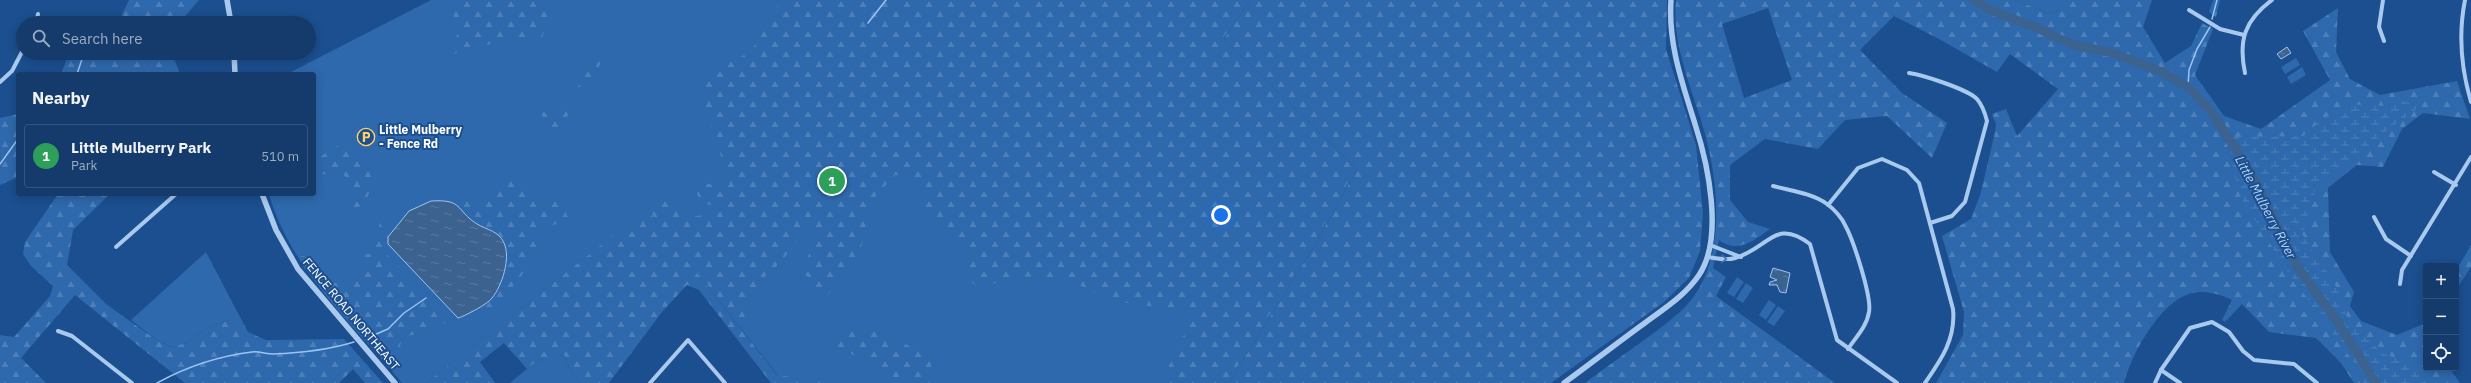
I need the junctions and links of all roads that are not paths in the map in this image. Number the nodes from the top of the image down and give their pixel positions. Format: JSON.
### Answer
{"nodes":[{"id":1,"x":228,"y":0,"type":"edge"},
{"id":2,"x":1671,"y":0,"type":"edge"},
{"id":3,"x":2272,"y":0,"type":"edge"},
{"id":4,"x":2383,"y":0,"type":"edge"},
{"id":5,"x":2465,"y":0,"type":"edge"},
{"id":6,"x":2189,"y":10,"type":"dead end"},
{"id":7,"x":230,"y":16,"type":"edge"},
{"id":8,"x":2244,"y":34,"type":"junction"},
{"id":9,"x":2384,"y":41,"type":"dead end"},
{"id":10,"x":18,"y":60,"type":"edge"},
{"id":11,"x":234,"y":60,"type":"edge"},
{"id":12,"x":235,"y":72,"type":"edge"},
{"id":13,"x":1909,"y":73,"type":"dead end"},
{"id":14,"x":2245,"y":73,"type":"dead end"},
{"id":15,"x":0,"y":82,"type":"edge"},
{"id":16,"x":2471,"y":102,"type":"edge"},
{"id":17,"x":2471,"y":157,"type":"edge"},
{"id":18,"x":2434,"y":172,"type":"dead end"},
{"id":19,"x":2456,"y":185,"type":"junction"},
{"id":20,"x":1773,"y":186,"type":"dead end"},
{"id":21,"x":174,"y":196,"type":"edge"},
{"id":22,"x":263,"y":196,"type":"edge"},
{"id":23,"x":1828,"y":205,"type":"junction"},
{"id":24,"x":2374,"y":217,"type":"dead end"},
{"id":25,"x":1930,"y":223,"type":"junction"},
{"id":26,"x":1710,"y":245,"type":"junction"},
{"id":27,"x":116,"y":247,"type":"dead end"},
{"id":28,"x":1707,"y":256,"type":"junction"},
{"id":29,"x":2411,"y":256,"type":"junction"},
{"id":30,"x":1741,"y":257,"type":"junction"},
{"id":31,"x":2400,"y":284,"type":"dead end"},
{"id":32,"x":58,"y":331,"type":"dead end"},
{"id":33,"x":1848,"y":349,"type":"junction"},
{"id":34,"x":2161,"y":370,"type":"junction"},
{"id":35,"x":132,"y":383,"type":"edge"},
{"id":36,"x":395,"y":383,"type":"edge"},
{"id":37,"x":650,"y":383,"type":"edge"},
{"id":38,"x":725,"y":383,"type":"edge"},
{"id":39,"x":1564,"y":383,"type":"edge"},
{"id":40,"x":1897,"y":383,"type":"edge"},
{"id":41,"x":1925,"y":383,"type":"edge"},
{"id":42,"x":2155,"y":383,"type":"edge"},
{"id":43,"x":2180,"y":383,"type":"edge"},
{"id":44,"x":2317,"y":383,"type":"edge"}],
"edges":[{"from":1,"to":7,"type":"street"},
{"from":2,"to":26,"type":"street"},
{"from":3,"to":8,"type":"street"},
{"from":4,"to":9,"type":"street"},
{"from":5,"to":16,"type":"street"},
{"from":6,"to":8,"type":"street"},
{"from":8,"to":14,"type":"street"},
{"from":10,"to":15,"type":"street"},
{"from":11,"to":12,"type":"street"},
{"from":13,"to":25,"type":"street"},
{"from":17,"to":19,"type":"street"},
{"from":18,"to":19,"type":"street"},
{"from":19,"to":29,"type":"street"},
{"from":20,"to":23,"type":"street"},
{"from":21,"to":27,"type":"street"},
{"from":22,"to":36,"type":"street","name":"FENCE ROAD NORTHEAST"},
{"from":23,"to":25,"type":"street"},
{"from":23,"to":33,"type":"street"},
{"from":24,"to":29,"type":"street"},
{"from":25,"to":41,"type":"street"},
{"from":26,"to":28,"type":"street"},
{"from":26,"to":30,"type":"street"},
{"from":28,"to":30,"type":"street","one_way":true},
{"from":28,"to":39,"type":"street"},
{"from":29,"to":31,"type":"street"},
{"from":30,"to":33,"type":"street"},
{"from":32,"to":35,"type":"street"},
{"from":33,"to":40,"type":"street"},
{"from":34,"to":42,"type":"street"},
{"from":34,"to":43,"type":"street"},
{"from":34,"to":44,"type":"street"},
{"from":37,"to":38,"type":"street"}]}
